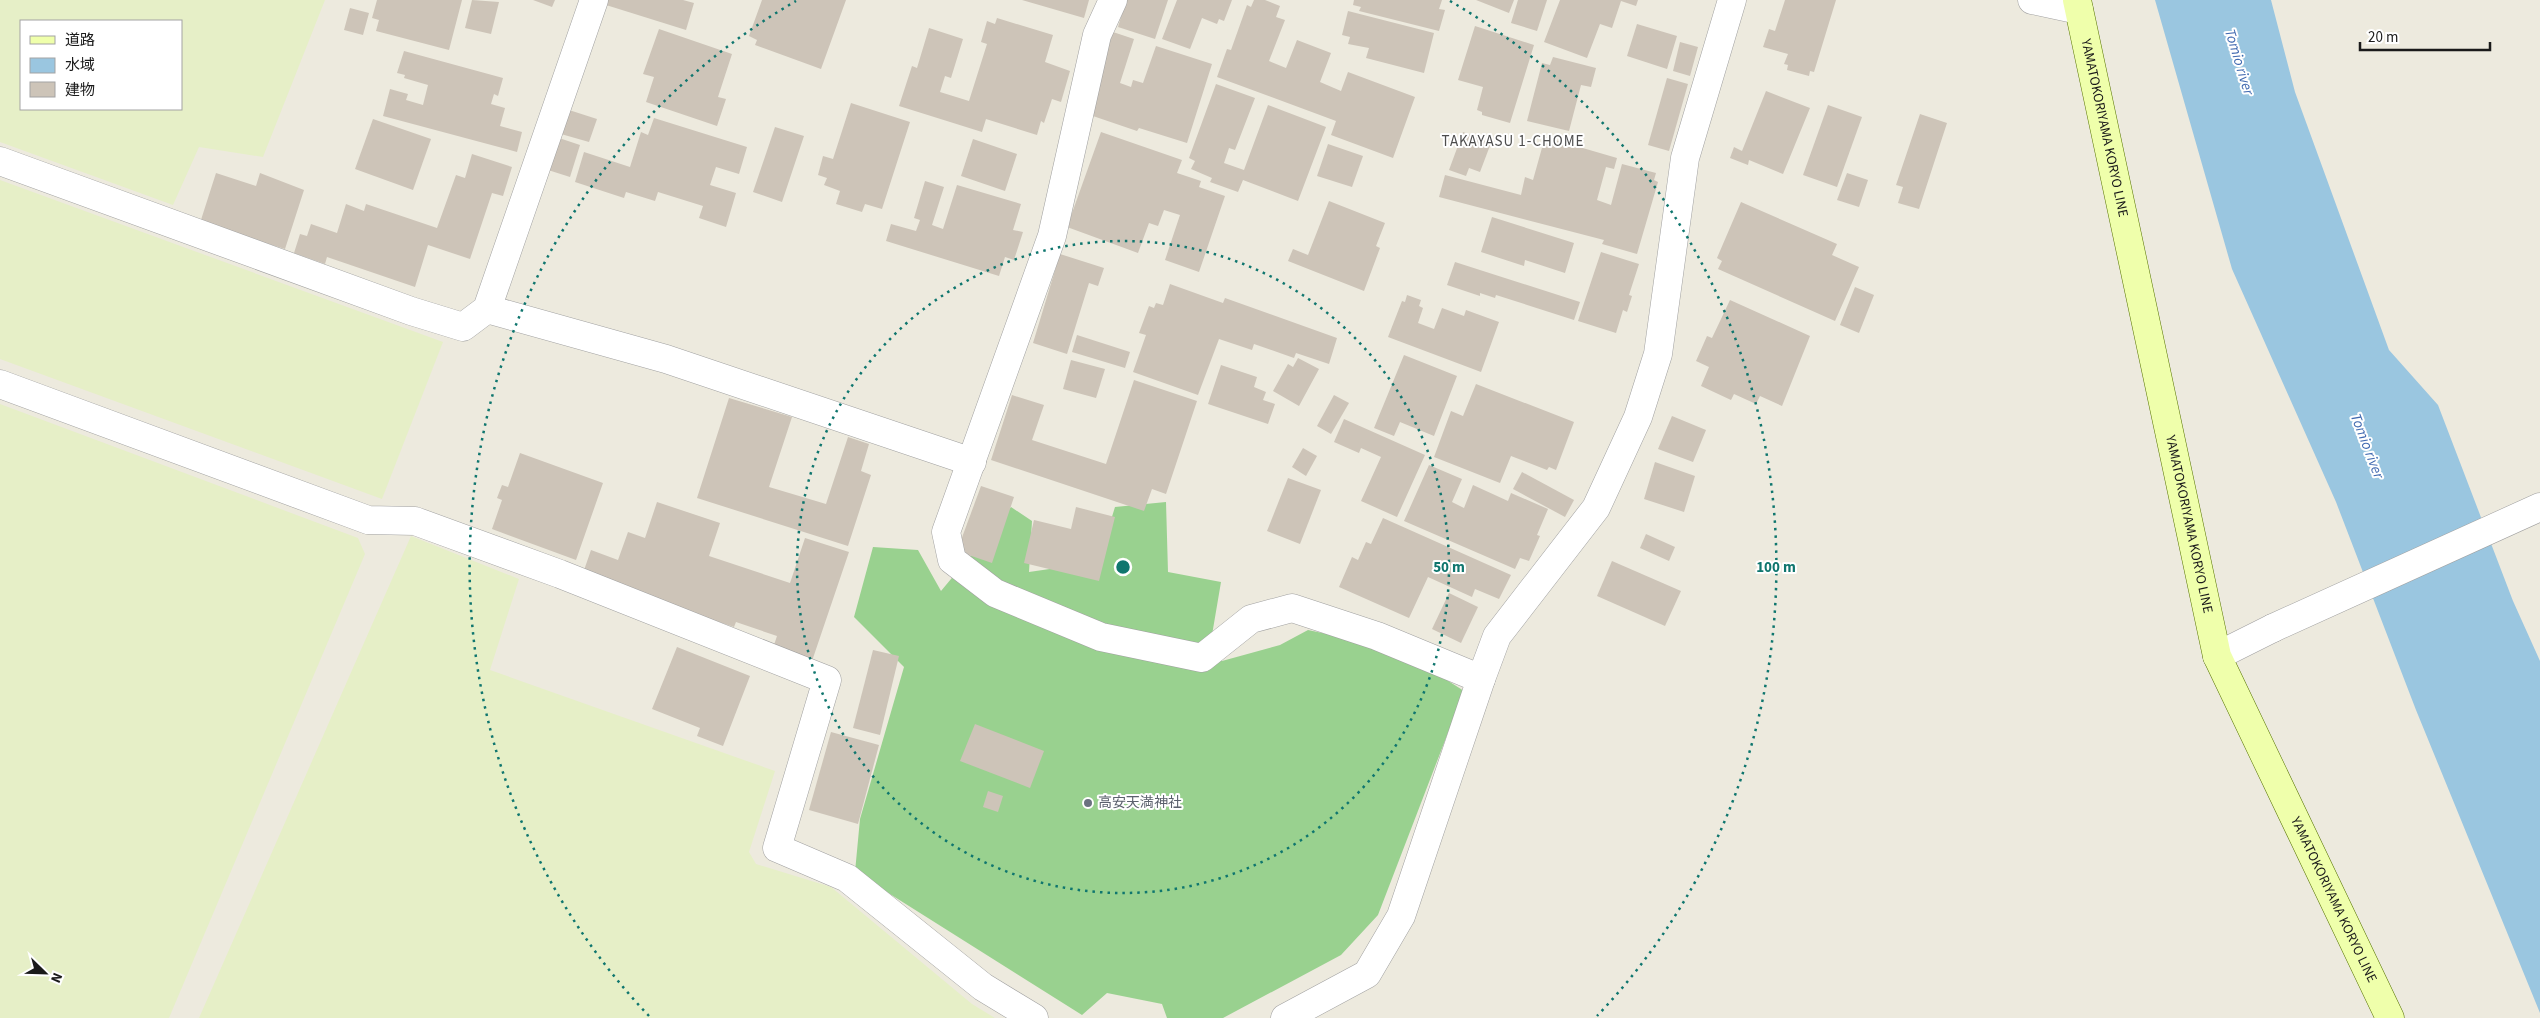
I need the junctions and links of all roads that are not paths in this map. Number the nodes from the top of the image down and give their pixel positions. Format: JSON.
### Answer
{"nodes":[{"id":1,"x":594,"y":0,"type":"edge"},
{"id":2,"x":1113,"y":0,"type":"edge"},
{"id":3,"x":1732,"y":0,"type":"edge"},
{"id":4,"x":2032,"y":0,"type":"edge"},
{"id":5,"x":2078,"y":5,"type":"edge"},
{"id":6,"x":0,"y":161,"type":"edge"},
{"id":7,"x":487,"y":309,"type":"junction"},
{"id":8,"x":0,"y":384,"type":"edge"},
{"id":9,"x":972,"y":462,"type":"junction"},
{"id":10,"x":2540,"y":508,"type":"edge"},
{"id":11,"x":2217,"y":656,"type":"junction"},
{"id":12,"x":1481,"y":679,"type":"junction"},
{"id":13,"x":1034,"y":1018,"type":"edge"},
{"id":14,"x":1285,"y":1018,"type":"edge"},
{"id":15,"x":2390,"y":1018,"type":"edge"}],
"edges":[{"from":1,"to":7,"type":"street"},
{"from":2,"to":9,"type":"street"},
{"from":3,"to":12,"type":"street"},
{"from":4,"to":5,"type":"street"},
{"from":5,"to":11,"type":"main road","name":"YAMATOKORIYAMA KORYO LINE"},
{"from":6,"to":7,"type":"street"},
{"from":7,"to":9,"type":"street"},
{"from":8,"to":13,"type":"street"},
{"from":9,"to":12,"type":"street"},
{"from":10,"to":11,"type":"street"},
{"from":11,"to":15,"type":"main road","name":"YAMATOKORIYAMA KORYO LINE"},
{"from":12,"to":14,"type":"street"}]}
